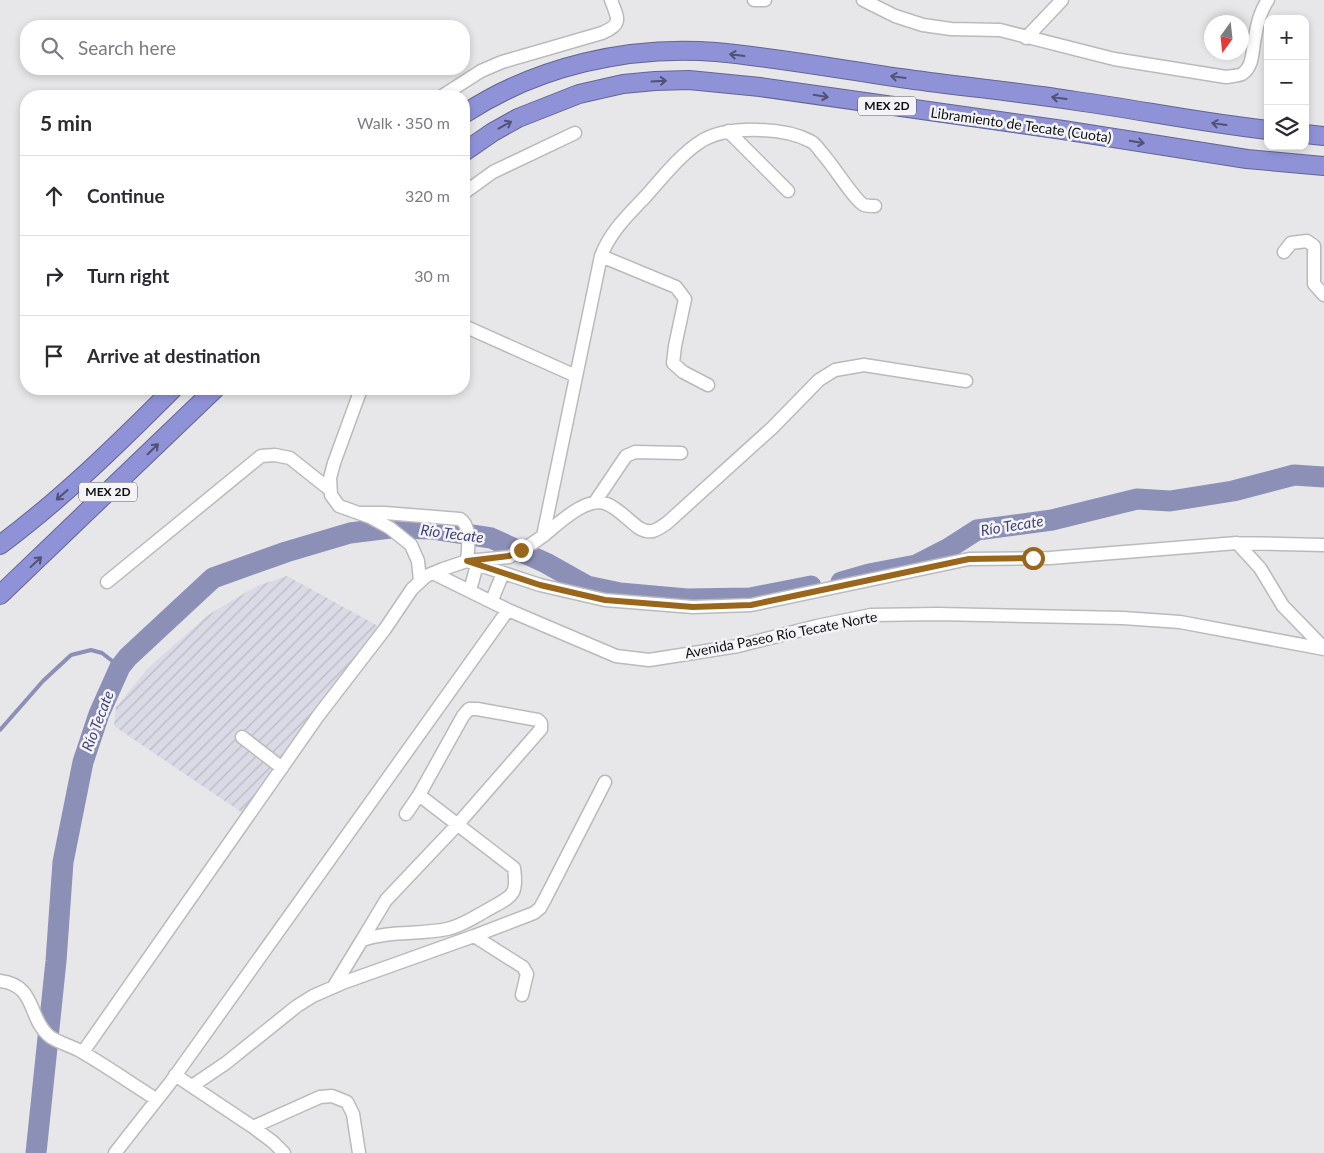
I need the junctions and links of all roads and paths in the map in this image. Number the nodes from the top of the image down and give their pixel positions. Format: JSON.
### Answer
{"nodes":[{"id":1,"x":754,"y":0,"type":"edge"},
{"id":2,"x":765,"y":0,"type":"edge"},
{"id":3,"x":863,"y":0,"type":"edge"},
{"id":4,"x":1062,"y":0,"type":"edge"},
{"id":5,"x":1268,"y":0,"type":"edge"},
{"id":6,"x":611,"y":3,"type":"edge"},
{"id":7,"x":1026,"y":38,"type":"junction"},
{"id":8,"x":451,"y":90,"type":"edge"},
{"id":9,"x":470,"y":110,"type":"edge"},
{"id":10,"x":1264,"y":130,"type":"edge"},
{"id":11,"x":728,"y":132,"type":"junction"},
{"id":12,"x":575,"y":133,"type":"dead end"},
{"id":13,"x":1309,"y":134,"type":"edge"},
{"id":14,"x":1324,"y":136,"type":"edge"},
{"id":15,"x":470,"y":148,"type":"edge"},
{"id":16,"x":1324,"y":166,"type":"edge"},
{"id":17,"x":470,"y":189,"type":"edge"},
{"id":18,"x":788,"y":191,"type":"dead end"},
{"id":19,"x":875,"y":206,"type":"dead end"},
{"id":20,"x":1284,"y":252,"type":"dead end"},
{"id":21,"x":601,"y":256,"type":"junction"},
{"id":22,"x":1324,"y":295,"type":"edge"},
{"id":23,"x":470,"y":329,"type":"edge"},
{"id":24,"x":576,"y":376,"type":"junction"},
{"id":25,"x":966,"y":381,"type":"dead end"},
{"id":26,"x":708,"y":385,"type":"dead end"},
{"id":27,"x":168,"y":395,"type":"edge"},
{"id":28,"x":208,"y":395,"type":"edge"},
{"id":29,"x":359,"y":395,"type":"edge"},
{"id":30,"x":681,"y":453,"type":"dead end"},
{"id":31,"x":330,"y":488,"type":"junction"},
{"id":32,"x":595,"y":502,"type":"junction"},
{"id":33,"x":358,"y":513,"type":"junction"},
{"id":34,"x":538,"y":539,"type":"junction"},
{"id":35,"x":1237,"y":543,"type":"junction"},
{"id":36,"x":0,"y":545,"type":"edge"},
{"id":37,"x":1324,"y":545,"type":"edge"},
{"id":38,"x":472,"y":563,"type":"junction"},
{"id":39,"x":433,"y":573,"type":"junction"},
{"id":40,"x":503,"y":573,"type":"junction"},
{"id":41,"x":420,"y":581,"type":"junction"},
{"id":42,"x":107,"y":582,"type":"dead end"},
{"id":43,"x":470,"y":590,"type":"junction"},
{"id":44,"x":0,"y":595,"type":"edge"},
{"id":45,"x":492,"y":600,"type":"junction"},
{"id":46,"x":508,"y":610,"type":"junction"},
{"id":47,"x":1324,"y":649,"type":"edge"},
{"id":48,"x":242,"y":737,"type":"dead end"},
{"id":49,"x":282,"y":768,"type":"junction"},
{"id":50,"x":605,"y":782,"type":"dead end"},
{"id":51,"x":419,"y":795,"type":"junction"},
{"id":52,"x":406,"y":814,"type":"dead end"},
{"id":53,"x":458,"y":824,"type":"junction"},
{"id":54,"x":474,"y":936,"type":"junction"},
{"id":55,"x":362,"y":940,"type":"junction"},
{"id":56,"x":0,"y":981,"type":"edge"},
{"id":57,"x":334,"y":986,"type":"junction"},
{"id":58,"x":522,"y":995,"type":"dead end"},
{"id":59,"x":83,"y":1052,"type":"junction"},
{"id":60,"x":175,"y":1075,"type":"junction"},
{"id":61,"x":192,"y":1086,"type":"junction"},
{"id":62,"x":156,"y":1099,"type":"junction"},
{"id":63,"x":253,"y":1126,"type":"junction"},
{"id":64,"x":115,"y":1153,"type":"edge"},
{"id":65,"x":284,"y":1153,"type":"edge"},
{"id":66,"x":359,"y":1153,"type":"edge"}],
"edges":[{"from":1,"to":2,"type":"street"},
{"from":3,"to":7,"type":"street"},
{"from":4,"to":7,"type":"street"},
{"from":5,"to":7,"type":"street"},
{"from":6,"to":8,"type":"street"},
{"from":10,"to":9,"type":"highway","number":"MEX 2D","one_way":true},
{"from":11,"to":18,"type":"street"},
{"from":11,"to":19,"type":"street"},
{"from":11,"to":21,"type":"street"},
{"from":12,"to":17,"type":"street"},
{"from":13,"to":14,"type":"highway"},
{"from":15,"to":16,"type":"highway","name":"Libramiento de Tecate (Cuota)","number":"MEX 2D","one_way":true},
{"from":20,"to":22,"type":"street"},
{"from":21,"to":24,"type":"street"},
{"from":21,"to":26,"type":"street"},
{"from":23,"to":24,"type":"street"},
{"from":24,"to":34,"type":"street"},
{"from":25,"to":32,"type":"street"},
{"from":27,"to":36,"type":"highway","number":"MEX 2D","one_way":true},
{"from":44,"to":28,"type":"highway","number":"MEX 2D","one_way":true},
{"from":29,"to":31,"type":"street"},
{"from":30,"to":32,"type":"street"},
{"from":31,"to":33,"type":"street"},
{"from":31,"to":42,"type":"street"},
{"from":32,"to":34,"type":"street"},
{"from":33,"to":38,"type":"street"},
{"from":33,"to":41,"type":"street"},
{"from":34,"to":38,"type":"street"},
{"from":35,"to":37,"type":"street"},
{"from":35,"to":40,"type":"street"},
{"from":35,"to":47,"type":"street"},
{"from":38,"to":39,"type":"street"},
{"from":38,"to":40,"type":"street"},
{"from":38,"to":43,"type":"street"},
{"from":39,"to":41,"type":"street"},
{"from":39,"to":43,"type":"street","name":"Avenida Paseo Río Tecate Norte"},
{"from":40,"to":45,"type":"street"},
{"from":41,"to":49,"type":"street"},
{"from":43,"to":45,"type":"street","name":"Avenida Paseo Río Tecate Norte"},
{"from":45,"to":46,"type":"street","name":"Avenida Paseo Río Tecate Norte"},
{"from":46,"to":47,"type":"street","name":"Avenida Paseo Río Tecate Norte"},
{"from":46,"to":60,"type":"street"},
{"from":48,"to":49,"type":"street"},
{"from":49,"to":59,"type":"street"},
{"from":50,"to":54,"type":"street"},
{"from":51,"to":52,"type":"street"},
{"from":51,"to":53,"type":"street"},
{"from":51,"to":53,"type":"street"},
{"from":53,"to":55,"type":"street"},
{"from":53,"to":55,"type":"street"},
{"from":54,"to":57,"type":"street"},
{"from":54,"to":58,"type":"street"},
{"from":55,"to":57,"type":"street"},
{"from":56,"to":59,"type":"street"},
{"from":57,"to":61,"type":"street"},
{"from":59,"to":62,"type":"street"},
{"from":60,"to":61,"type":"street"},
{"from":60,"to":62,"type":"street"},
{"from":61,"to":63,"type":"street"},
{"from":62,"to":64,"type":"street"},
{"from":63,"to":65,"type":"street"},
{"from":63,"to":66,"type":"street"}]}
